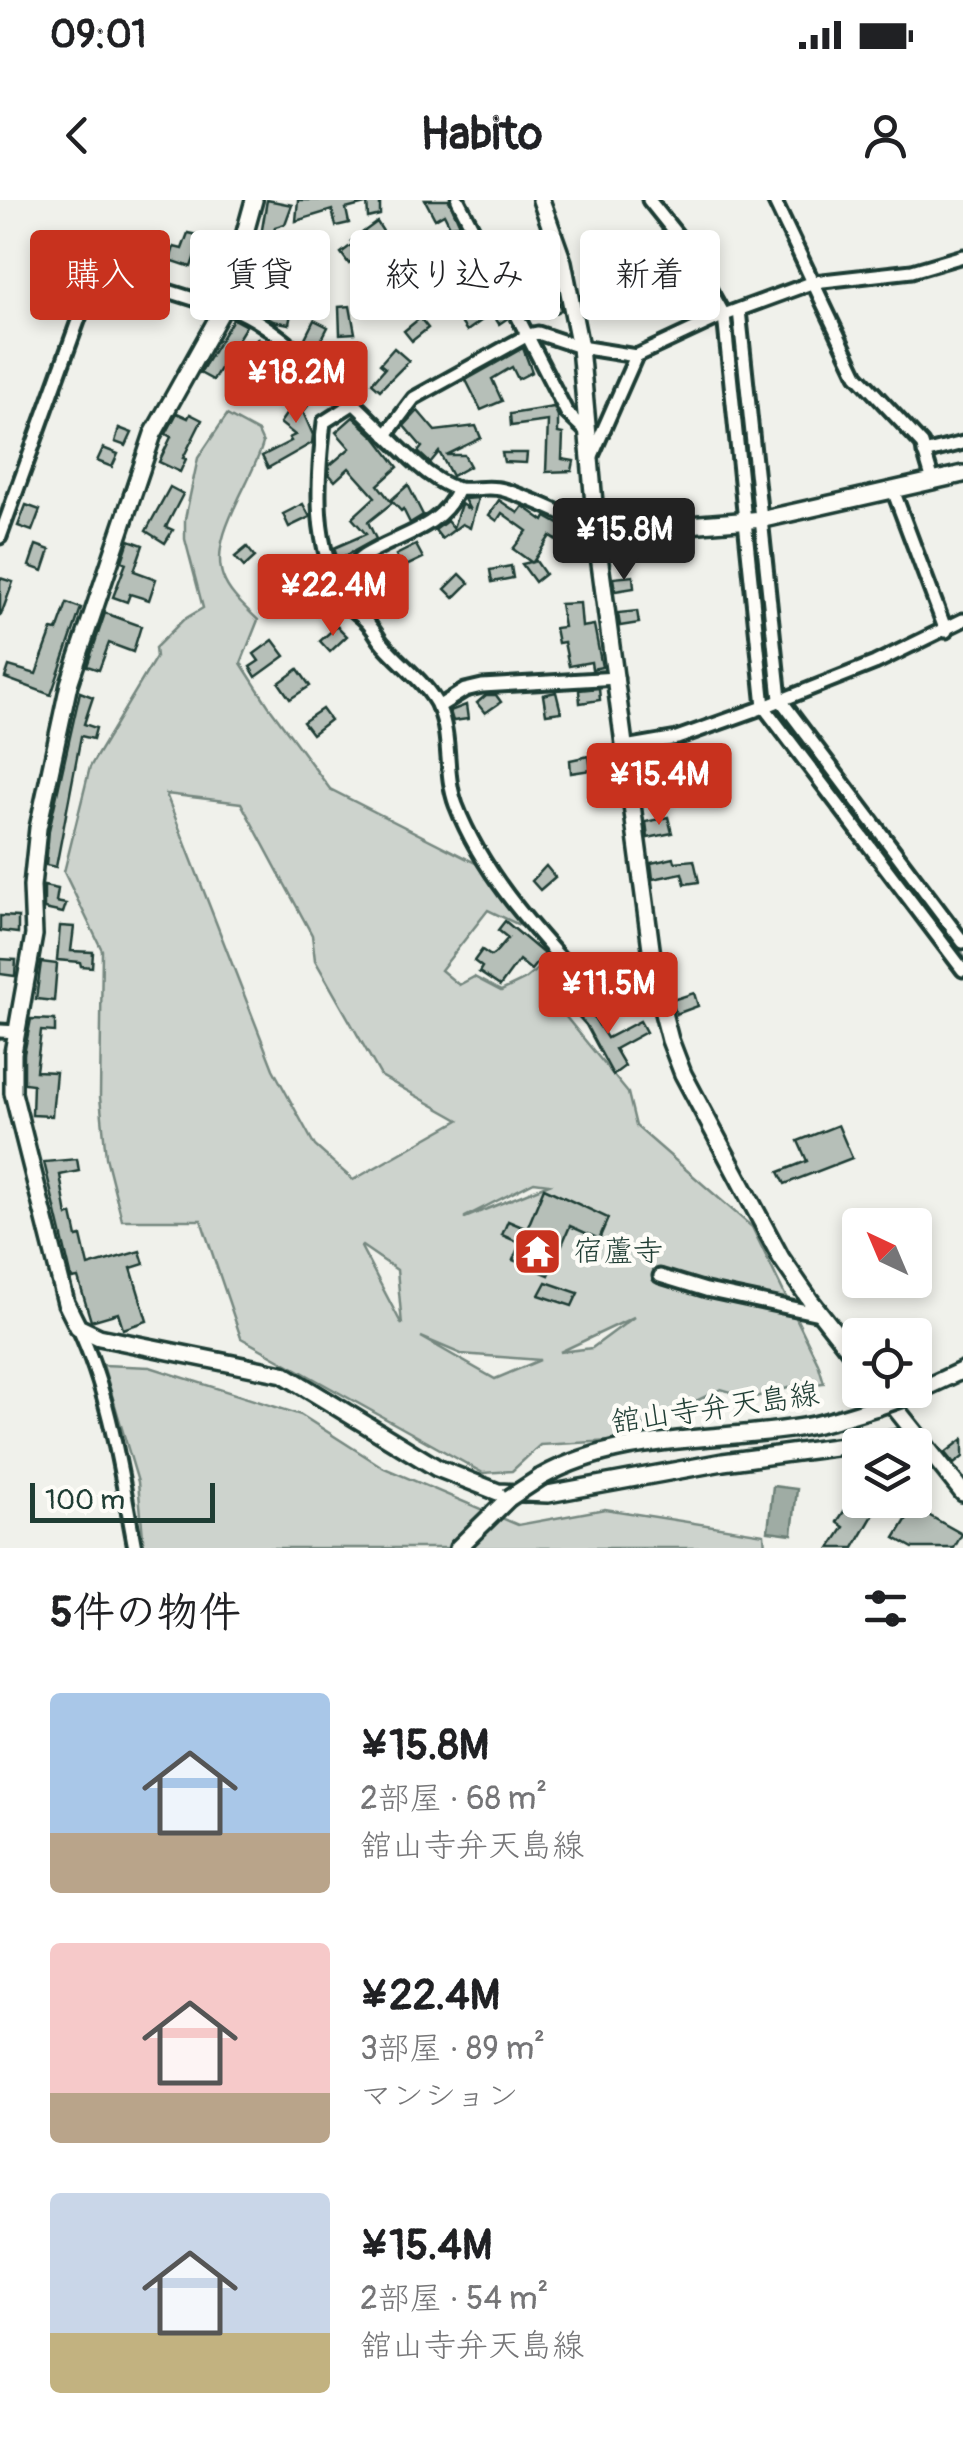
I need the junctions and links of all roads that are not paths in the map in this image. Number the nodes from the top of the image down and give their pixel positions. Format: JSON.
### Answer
{"nodes":[{"id":1,"x":254,"y":200,"type":"edge"},
{"id":2,"x":458,"y":200,"type":"edge"},
{"id":3,"x":541,"y":200,"type":"edge"},
{"id":4,"x":649,"y":200,"type":"edge"},
{"id":5,"x":774,"y":200,"type":"edge"},
{"id":6,"x":246,"y":230,"type":"edge"},
{"id":7,"x":963,"y":256,"type":"edge"},
{"id":8,"x":814,"y":282,"type":"junction"},
{"id":9,"x":190,"y":298,"type":"edge"},
{"id":10,"x":739,"y":310,"type":"junction"},
{"id":11,"x":724,"y":315,"type":"junction"},
{"id":12,"x":217,"y":320,"type":"edge"},
{"id":13,"x":255,"y":320,"type":"edge"},
{"id":14,"x":528,"y":334,"type":"junction"},
{"id":15,"x":580,"y":347,"type":"junction"},
{"id":16,"x":636,"y":356,"type":"junction"},
{"id":17,"x":354,"y":404,"type":"junction"},
{"id":18,"x":588,"y":432,"type":"junction"},
{"id":19,"x":386,"y":434,"type":"junction"},
{"id":20,"x":963,"y":443,"type":"edge"},
{"id":21,"x":924,"y":452,"type":"junction"},
{"id":22,"x":590,"y":461,"type":"junction"},
{"id":23,"x":963,"y":474,"type":"edge"},
{"id":24,"x":933,"y":481,"type":"junction"},
{"id":25,"x":458,"y":489,"type":"junction"},
{"id":26,"x":893,"y":490,"type":"junction"},
{"id":27,"x":754,"y":521,"type":"junction"},
{"id":28,"x":596,"y":528,"type":"junction"},
{"id":29,"x":0,"y":536,"type":"edge"},
{"id":30,"x":338,"y":586,"type":"junction"},
{"id":31,"x":963,"y":620,"type":"edge"},
{"id":32,"x":946,"y":631,"type":"junction"},
{"id":33,"x":617,"y":678,"type":"junction"},
{"id":34,"x":780,"y":700,"type":"junction"},
{"id":35,"x":438,"y":707,"type":"junction"},
{"id":36,"x":764,"y":707,"type":"junction"},
{"id":37,"x":626,"y":747,"type":"junction"},
{"id":38,"x":963,"y":942,"type":"edge"},
{"id":39,"x":963,"y":970,"type":"edge"},
{"id":40,"x":656,"y":986,"type":"junction"},
{"id":41,"x":0,"y":1031,"type":"edge"},
{"id":42,"x":18,"y":1032,"type":"junction"},
{"id":43,"x":660,"y":1276,"type":"dead end"},
{"id":44,"x":820,"y":1314,"type":"junction"},
{"id":45,"x":78,"y":1327,"type":"junction"},
{"id":46,"x":842,"y":1342,"type":"edge"},
{"id":47,"x":963,"y":1370,"type":"edge"},
{"id":48,"x":932,"y":1384,"type":"edge"},
{"id":49,"x":854,"y":1408,"type":"edge"},
{"id":50,"x":889,"y":1408,"type":"edge"},
{"id":51,"x":909,"y":1428,"type":"edge"},
{"id":52,"x":842,"y":1446,"type":"edge"},
{"id":53,"x":932,"y":1455,"type":"edge"},
{"id":54,"x":963,"y":1494,"type":"edge"},
{"id":55,"x":135,"y":1548,"type":"edge"},
{"id":56,"x":458,"y":1548,"type":"edge"}],
"edges":[{"from":1,"to":6,"type":"street"},
{"from":2,"to":14,"type":"street"},
{"from":3,"to":15,"type":"street","name":"舘山寺弁天島線"},
{"from":4,"to":11,"type":"street"},
{"from":5,"to":8,"type":"street"},
{"from":7,"to":8,"type":"street"},
{"from":8,"to":10,"type":"street"},
{"from":8,"to":21,"type":"street"},
{"from":9,"to":29,"type":"street"},
{"from":10,"to":11,"type":"street"},
{"from":10,"to":27,"type":"street"},
{"from":11,"to":16,"type":"street"},
{"from":11,"to":27,"type":"street"},
{"from":12,"to":42,"type":"street"},
{"from":13,"to":17,"type":"street"},
{"from":14,"to":15,"type":"street"},
{"from":14,"to":18,"type":"street"},
{"from":14,"to":19,"type":"street"},
{"from":15,"to":16,"type":"street"},
{"from":15,"to":18,"type":"street","name":"舘山寺弁天島線"},
{"from":16,"to":22,"type":"street"},
{"from":17,"to":19,"type":"street"},
{"from":17,"to":30,"type":"street"},
{"from":18,"to":22,"type":"street","name":"舘山寺弁天島線"},
{"from":19,"to":25,"type":"street"},
{"from":20,"to":21,"type":"street"},
{"from":21,"to":24,"type":"street"},
{"from":22,"to":28,"type":"street","name":"舘山寺弁天島線"},
{"from":23,"to":24,"type":"street"},
{"from":24,"to":26,"type":"street"},
{"from":25,"to":28,"type":"street"},
{"from":25,"to":30,"type":"street"},
{"from":26,"to":27,"type":"street"},
{"from":26,"to":32,"type":"street"},
{"from":27,"to":28,"type":"street"},
{"from":27,"to":34,"type":"street"},
{"from":27,"to":36,"type":"street"},
{"from":28,"to":33,"type":"street","name":"舘山寺弁天島線"},
{"from":30,"to":35,"type":"street"},
{"from":31,"to":32,"type":"street"},
{"from":32,"to":34,"type":"street"},
{"from":33,"to":35,"type":"street"},
{"from":33,"to":37,"type":"street","name":"舘山寺弁天島線"},
{"from":34,"to":36,"type":"street"},
{"from":34,"to":38,"type":"street"},
{"from":35,"to":40,"type":"street"},
{"from":36,"to":37,"type":"street"},
{"from":36,"to":39,"type":"street"},
{"from":37,"to":40,"type":"street","name":"舘山寺弁天島線"},
{"from":40,"to":44,"type":"street","name":"舘山寺弁天島線"},
{"from":41,"to":42,"type":"street"},
{"from":42,"to":45,"type":"street"},
{"from":43,"to":44,"type":"street"},
{"from":44,"to":46,"type":"street","name":"舘山寺弁天島線"},
{"from":45,"to":52,"type":"street"},
{"from":45,"to":55,"type":"street"},
{"from":47,"to":48,"type":"street","name":"舘山寺弁天島線","bridge":true},
{"from":49,"to":56,"type":"street","name":"舘山寺弁天島線","bridge":true},
{"from":50,"to":51,"type":"street"},
{"from":53,"to":54,"type":"street"}]}
